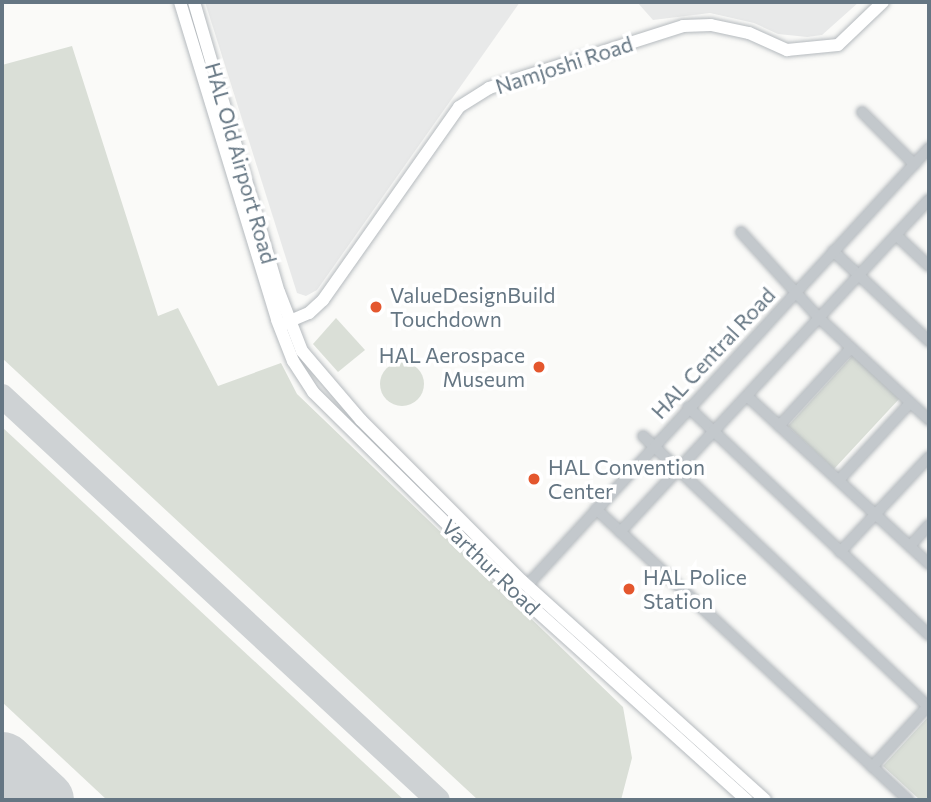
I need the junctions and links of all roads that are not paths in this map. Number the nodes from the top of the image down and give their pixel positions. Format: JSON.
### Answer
{"nodes":[{"id":1,"x":180,"y":2,"type":"edge"},
{"id":2,"x":194,"y":2,"type":"edge"},
{"id":3,"x":883,"y":2,"type":"edge"},
{"id":4,"x":862,"y":112,"type":"dead end"},
{"id":5,"x":929,"y":148,"type":"edge"},
{"id":6,"x":914,"y":164,"type":"junction"},
{"id":7,"x":929,"y":199,"type":"edge"},
{"id":8,"x":741,"y":232,"type":"dead end"},
{"id":9,"x":896,"y":235,"type":"junction"},
{"id":10,"x":833,"y":251,"type":"junction"},
{"id":11,"x":929,"y":266,"type":"edge"},
{"id":12,"x":858,"y":276,"type":"junction"},
{"id":13,"x":795,"y":293,"type":"junction"},
{"id":14,"x":272,"y":305,"type":"joint"},
{"id":15,"x":819,"y":318,"type":"junction"},
{"id":16,"x":285,"y":323,"type":"junction"},
{"id":17,"x":929,"y":341,"type":"edge"},
{"id":18,"x":851,"y":348,"type":"junction"},
{"id":19,"x":747,"y":396,"type":"junction"},
{"id":20,"x":910,"y":402,"type":"junction"},
{"id":21,"x":688,"y":407,"type":"junction"},
{"id":22,"x":929,"y":420,"type":"edge"},
{"id":23,"x":779,"y":426,"type":"junction"},
{"id":24,"x":712,"y":433,"type":"junction"},
{"id":25,"x":643,"y":436,"type":"dead end"},
{"id":26,"x":652,"y":447,"type":"junction"},
{"id":27,"x":929,"y":457,"type":"edge"},
{"id":28,"x":676,"y":472,"type":"junction"},
{"id":29,"x":839,"y":480,"type":"junction"},
{"id":30,"x":596,"y":509,"type":"junction"},
{"id":31,"x":876,"y":514,"type":"junction"},
{"id":32,"x":929,"y":525,"type":"edge"},
{"id":33,"x":620,"y":532,"type":"junction"},
{"id":34,"x":910,"y":546,"type":"junction"},
{"id":35,"x":840,"y":552,"type":"junction"},
{"id":36,"x":929,"y":564,"type":"edge"},
{"id":37,"x":523,"y":590,"type":"junction"},
{"id":38,"x":929,"y":635,"type":"edge"},
{"id":39,"x":929,"y":706,"type":"edge"},
{"id":40,"x":872,"y":766,"type":"junction"},
{"id":41,"x":747,"y":800,"type":"edge"},
{"id":42,"x":765,"y":800,"type":"edge"},
{"id":43,"x":908,"y":800,"type":"edge"}],
"edges":[{"from":1,"to":14,"type":"main road","name":"HAL Old Airport Road"},
{"from":2,"to":16,"type":"main road","name":"HAL Old Airport Road"},
{"from":3,"to":16,"type":"main road","name":"Namjoshi Road"},
{"from":4,"to":6,"type":"street"},
{"from":5,"to":6,"type":"street","name":"HAL Central Road"},
{"from":6,"to":10,"type":"street","name":"HAL Central Road"},
{"from":7,"to":9,"type":"street"},
{"from":8,"to":13,"type":"street"},
{"from":9,"to":11,"type":"street"},
{"from":9,"to":12,"type":"street"},
{"from":10,"to":12,"type":"street"},
{"from":10,"to":13,"type":"street","name":"HAL Central Road"},
{"from":12,"to":15,"type":"street"},
{"from":12,"to":17,"type":"street"},
{"from":13,"to":15,"type":"street"},
{"from":13,"to":21,"type":"street","name":"HAL Central Road"},
{"from":14,"to":16,"type":"main road","name":"Varthur Road"},
{"from":15,"to":18,"type":"street"},
{"from":15,"to":19,"type":"street"},
{"from":16,"to":37,"type":"main road","name":"Varthur Road"},
{"from":18,"to":20,"type":"street"},
{"from":18,"to":23,"type":"street"},
{"from":19,"to":23,"type":"street"},
{"from":19,"to":24,"type":"street"},
{"from":20,"to":22,"type":"street"},
{"from":20,"to":29,"type":"street"},
{"from":21,"to":24,"type":"street"},
{"from":21,"to":26,"type":"street","name":"HAL Central Road"},
{"from":23,"to":29,"type":"street"},
{"from":24,"to":28,"type":"street"},
{"from":24,"to":35,"type":"street"},
{"from":25,"to":26,"type":"street"},
{"from":26,"to":28,"type":"street"},
{"from":26,"to":30,"type":"street","name":"HAL Central Road"},
{"from":27,"to":31,"type":"street"},
{"from":28,"to":33,"type":"street"},
{"from":28,"to":39,"type":"street"},
{"from":29,"to":31,"type":"street"},
{"from":30,"to":33,"type":"street"},
{"from":30,"to":37,"type":"street","name":"HAL Central Road"},
{"from":31,"to":34,"type":"street"},
{"from":31,"to":35,"type":"street"},
{"from":32,"to":34,"type":"street"},
{"from":33,"to":40,"type":"street"},
{"from":34,"to":36,"type":"street"},
{"from":35,"to":38,"type":"street"},
{"from":37,"to":41,"type":"main road","name":"Varthur Road"},
{"from":37,"to":42,"type":"main road","name":"Varthur Road"},
{"from":39,"to":40,"type":"street"},
{"from":40,"to":43,"type":"street"}]}
